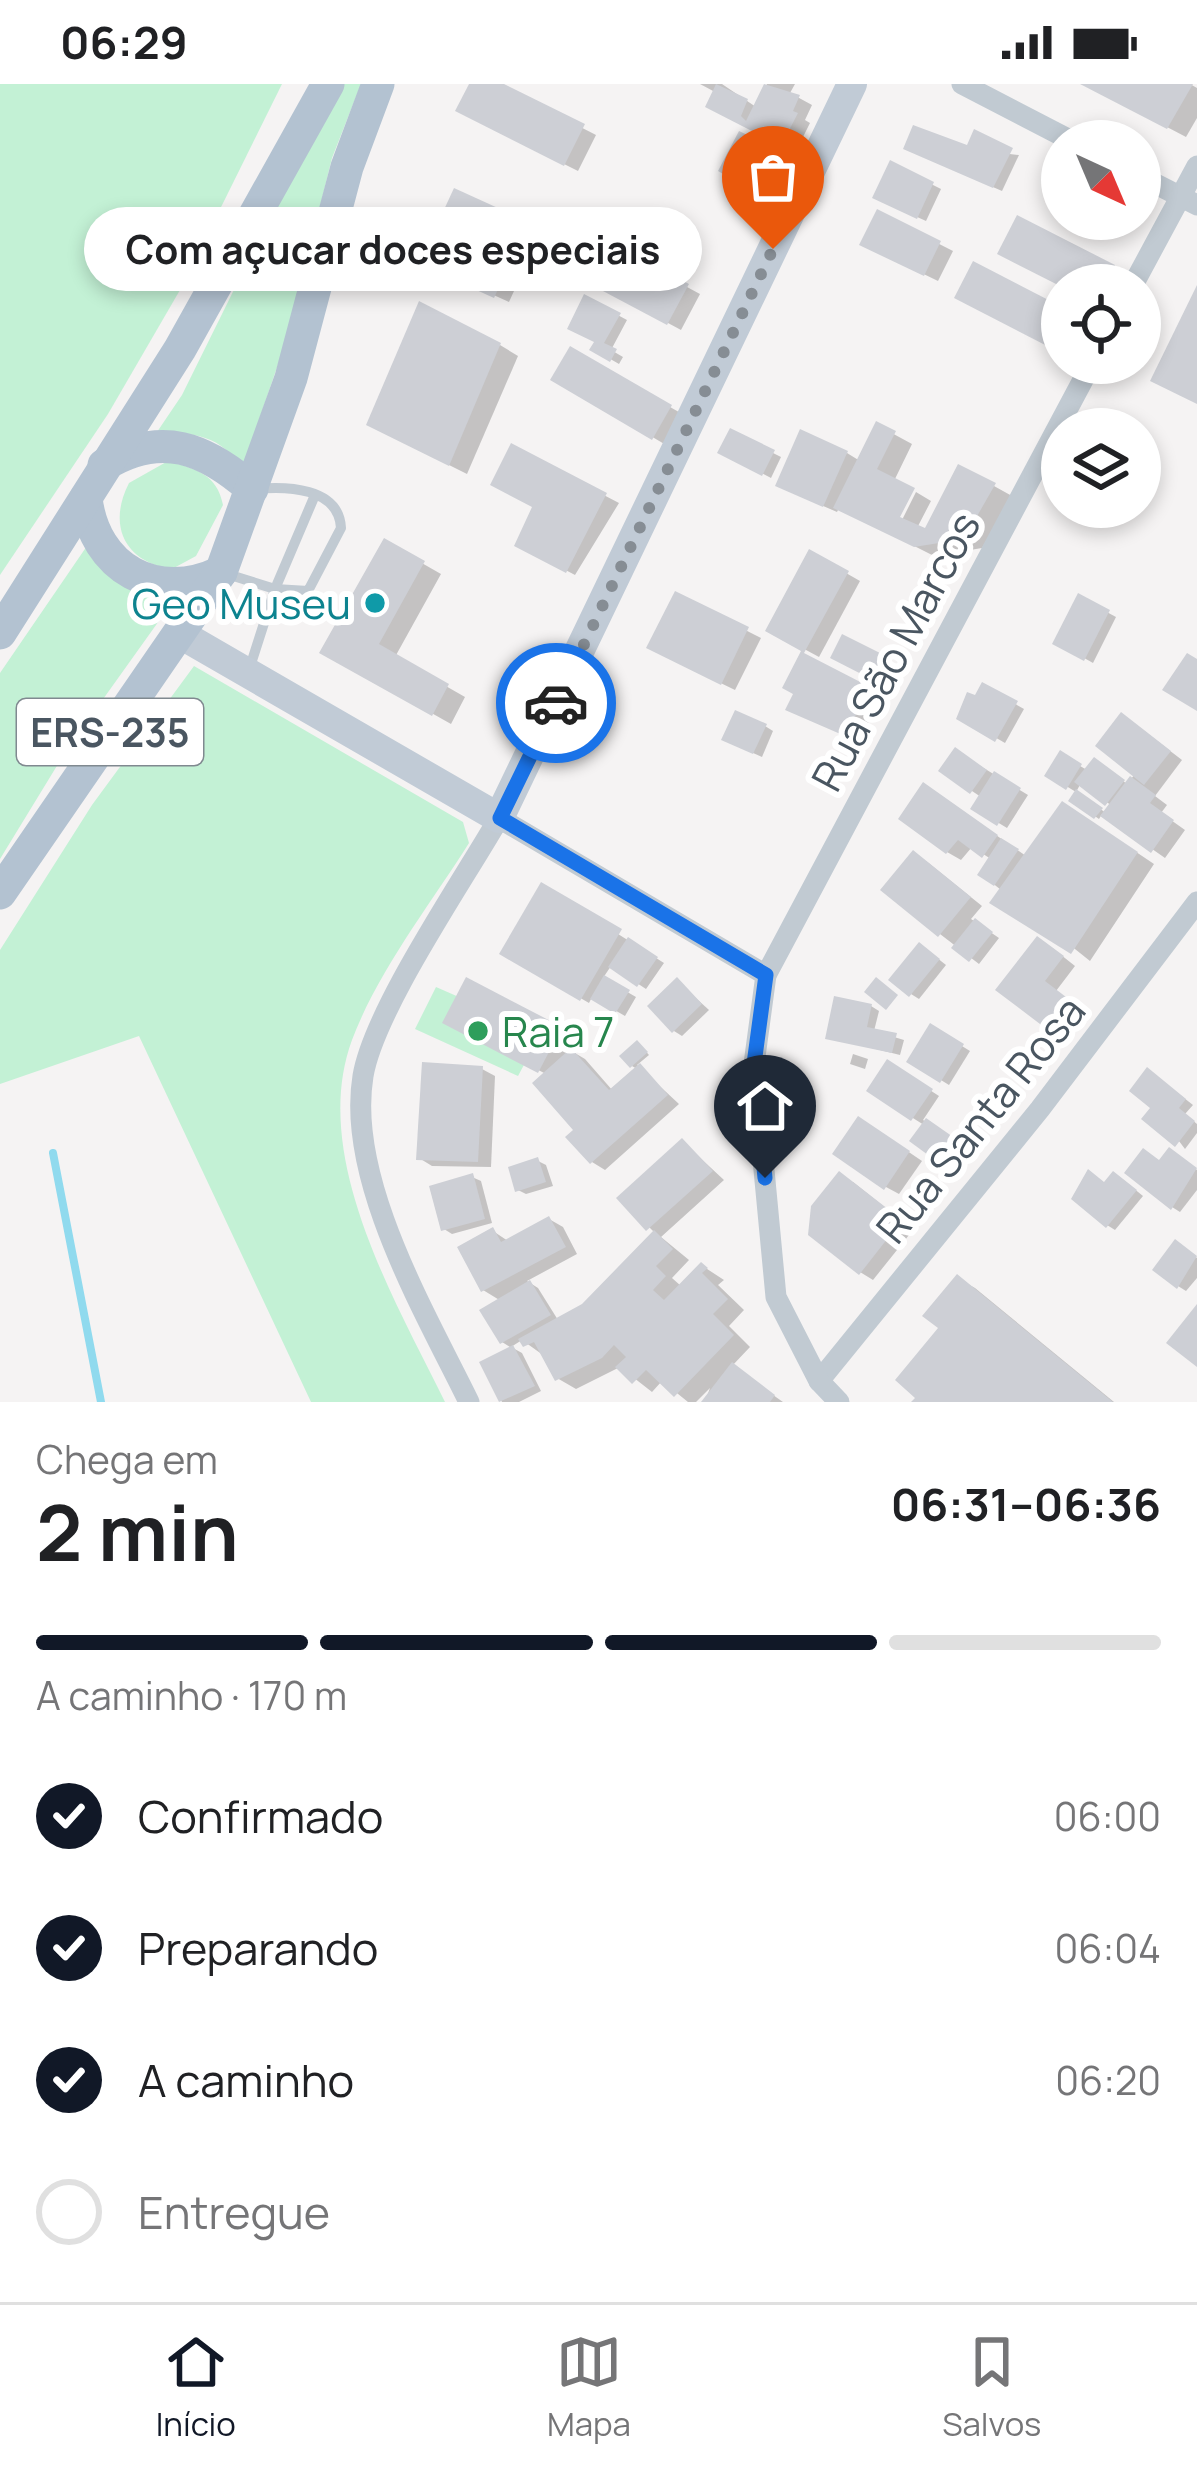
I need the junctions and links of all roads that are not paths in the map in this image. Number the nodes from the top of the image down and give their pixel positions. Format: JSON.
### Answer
{"nodes":[{"id":1,"x":328,"y":84,"type":"edge"},
{"id":2,"x":378,"y":84,"type":"edge"},
{"id":3,"x":852,"y":84,"type":"edge"},
{"id":4,"x":962,"y":84,"type":"edge"},
{"id":5,"x":1041,"y":125,"type":"edge"},
{"id":6,"x":1197,"y":166,"type":"edge"},
{"id":7,"x":1161,"y":187,"type":"edge"},
{"id":8,"x":1189,"y":201,"type":"edge"},
{"id":9,"x":1147,"y":264,"type":"edge"},
{"id":10,"x":1081,"y":384,"type":"edge"},
{"id":11,"x":104,"y":466,"type":"junction"},
{"id":12,"x":252,"y":489,"type":"junction"},
{"id":13,"x":315,"y":495,"type":"junction"},
{"id":14,"x":86,"y":498,"type":"junction"},
{"id":15,"x":221,"y":572,"type":"junction"},
{"id":16,"x":275,"y":589,"type":"junction"},
{"id":17,"x":0,"y":633,"type":"edge"},
{"id":18,"x":182,"y":635,"type":"junction"},
{"id":19,"x":248,"y":673,"type":"junction"},
{"id":20,"x":500,"y":818,"type":"junction"},
{"id":21,"x":0,"y":893,"type":"edge"},
{"id":22,"x":1197,"y":902,"type":"edge"},
{"id":23,"x":766,"y":975,"type":"junction"},
{"id":24,"x":819,"y":1381,"type":"junction"},
{"id":25,"x":469,"y":1402,"type":"edge"},
{"id":26,"x":838,"y":1402,"type":"edge"}],
"edges":[{"from":1,"to":11,"type":"main road"},
{"from":2,"to":12,"type":"main road","number":"ERS-235"},
{"from":3,"to":20,"type":"street"},
{"from":4,"to":5,"type":"street"},
{"from":6,"to":8,"type":"street"},
{"from":7,"to":8,"type":"street"},
{"from":8,"to":9,"type":"street"},
{"from":10,"to":23,"type":"street","name":"Rua São Marcos"},
{"from":11,"to":12,"type":"main road"},
{"from":11,"to":14,"type":"main road"},
{"from":12,"to":13,"type":"lane"},
{"from":12,"to":15,"type":"main road","number":"ERS-235"},
{"from":13,"to":16,"type":"lane"},
{"from":13,"to":16,"type":"lane"},
{"from":14,"to":15,"type":"main road"},
{"from":14,"to":17,"type":"main road"},
{"from":15,"to":16,"type":"lane"},
{"from":15,"to":18,"type":"main road","number":"ERS-235"},
{"from":16,"to":19,"type":"lane"},
{"from":18,"to":19,"type":"street"},
{"from":18,"to":21,"type":"main road","number":"ERS-235"},
{"from":19,"to":20,"type":"street"},
{"from":20,"to":23,"type":"street"},
{"from":20,"to":25,"type":"street"},
{"from":22,"to":24,"type":"street","name":"Rua Santa Rosa"},
{"from":23,"to":24,"type":"street"},
{"from":24,"to":26,"type":"street"}]}
